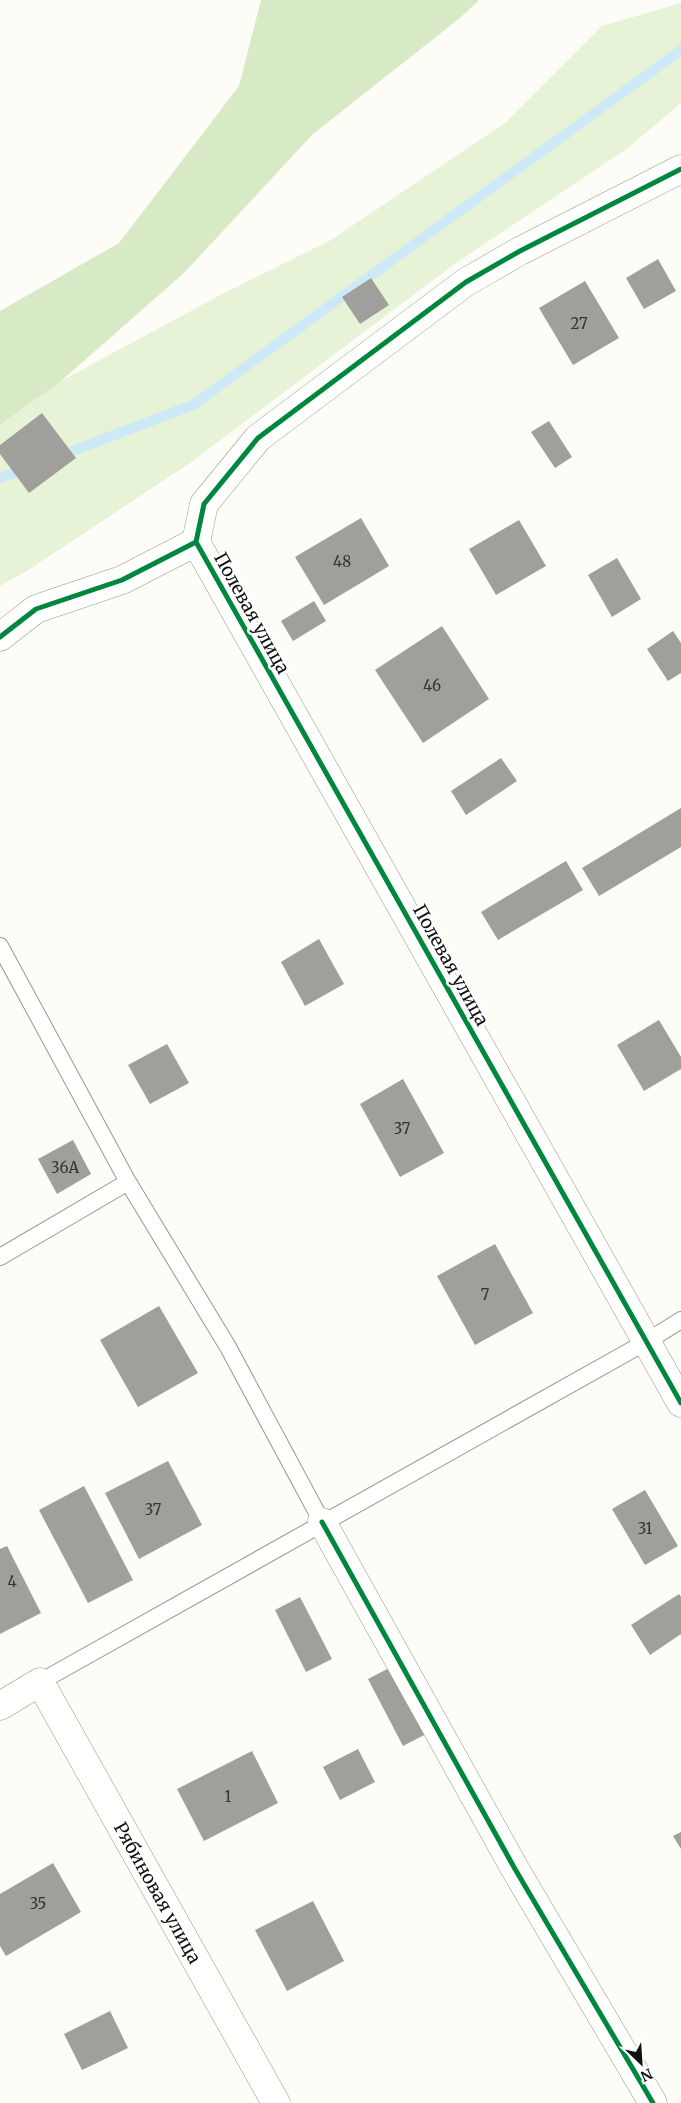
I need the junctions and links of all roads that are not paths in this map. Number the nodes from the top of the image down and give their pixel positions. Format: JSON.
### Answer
{"nodes":[{"id":1,"x":681,"y":170,"type":"edge"},
{"id":2,"x":196,"y":542,"type":"junction"},
{"id":3,"x":0,"y":637,"type":"edge"},
{"id":4,"x":0,"y":946,"type":"edge"},
{"id":5,"x":128,"y":1182,"type":"junction"},
{"id":6,"x":0,"y":1257,"type":"edge"},
{"id":7,"x":681,"y":1320,"type":"edge"},
{"id":8,"x":646,"y":1342,"type":"junction"},
{"id":9,"x":681,"y":1403,"type":"edge"},
{"id":10,"x":322,"y":1522,"type":"junction"},
{"id":11,"x":40,"y":1682,"type":"junction"},
{"id":12,"x":0,"y":1706,"type":"edge"},
{"id":13,"x":276,"y":2103,"type":"edge"},
{"id":14,"x":653,"y":2103,"type":"edge"}],
"edges":[{"from":1,"to":2,"type":"street"},
{"from":2,"to":3,"type":"street"},
{"from":2,"to":8,"type":"street","name":"Полевая улица"},
{"from":4,"to":5,"type":"lane"},
{"from":5,"to":6,"type":"lane"},
{"from":5,"to":10,"type":"lane"},
{"from":7,"to":8,"type":"lane"},
{"from":8,"to":9,"type":"street","name":"Полевая улица"},
{"from":8,"to":10,"type":"lane"},
{"from":10,"to":11,"type":"lane"},
{"from":10,"to":14,"type":"street"},
{"from":11,"to":12,"type":"street"},
{"from":11,"to":13,"type":"street","name":"Рябиновая улица"}]}
